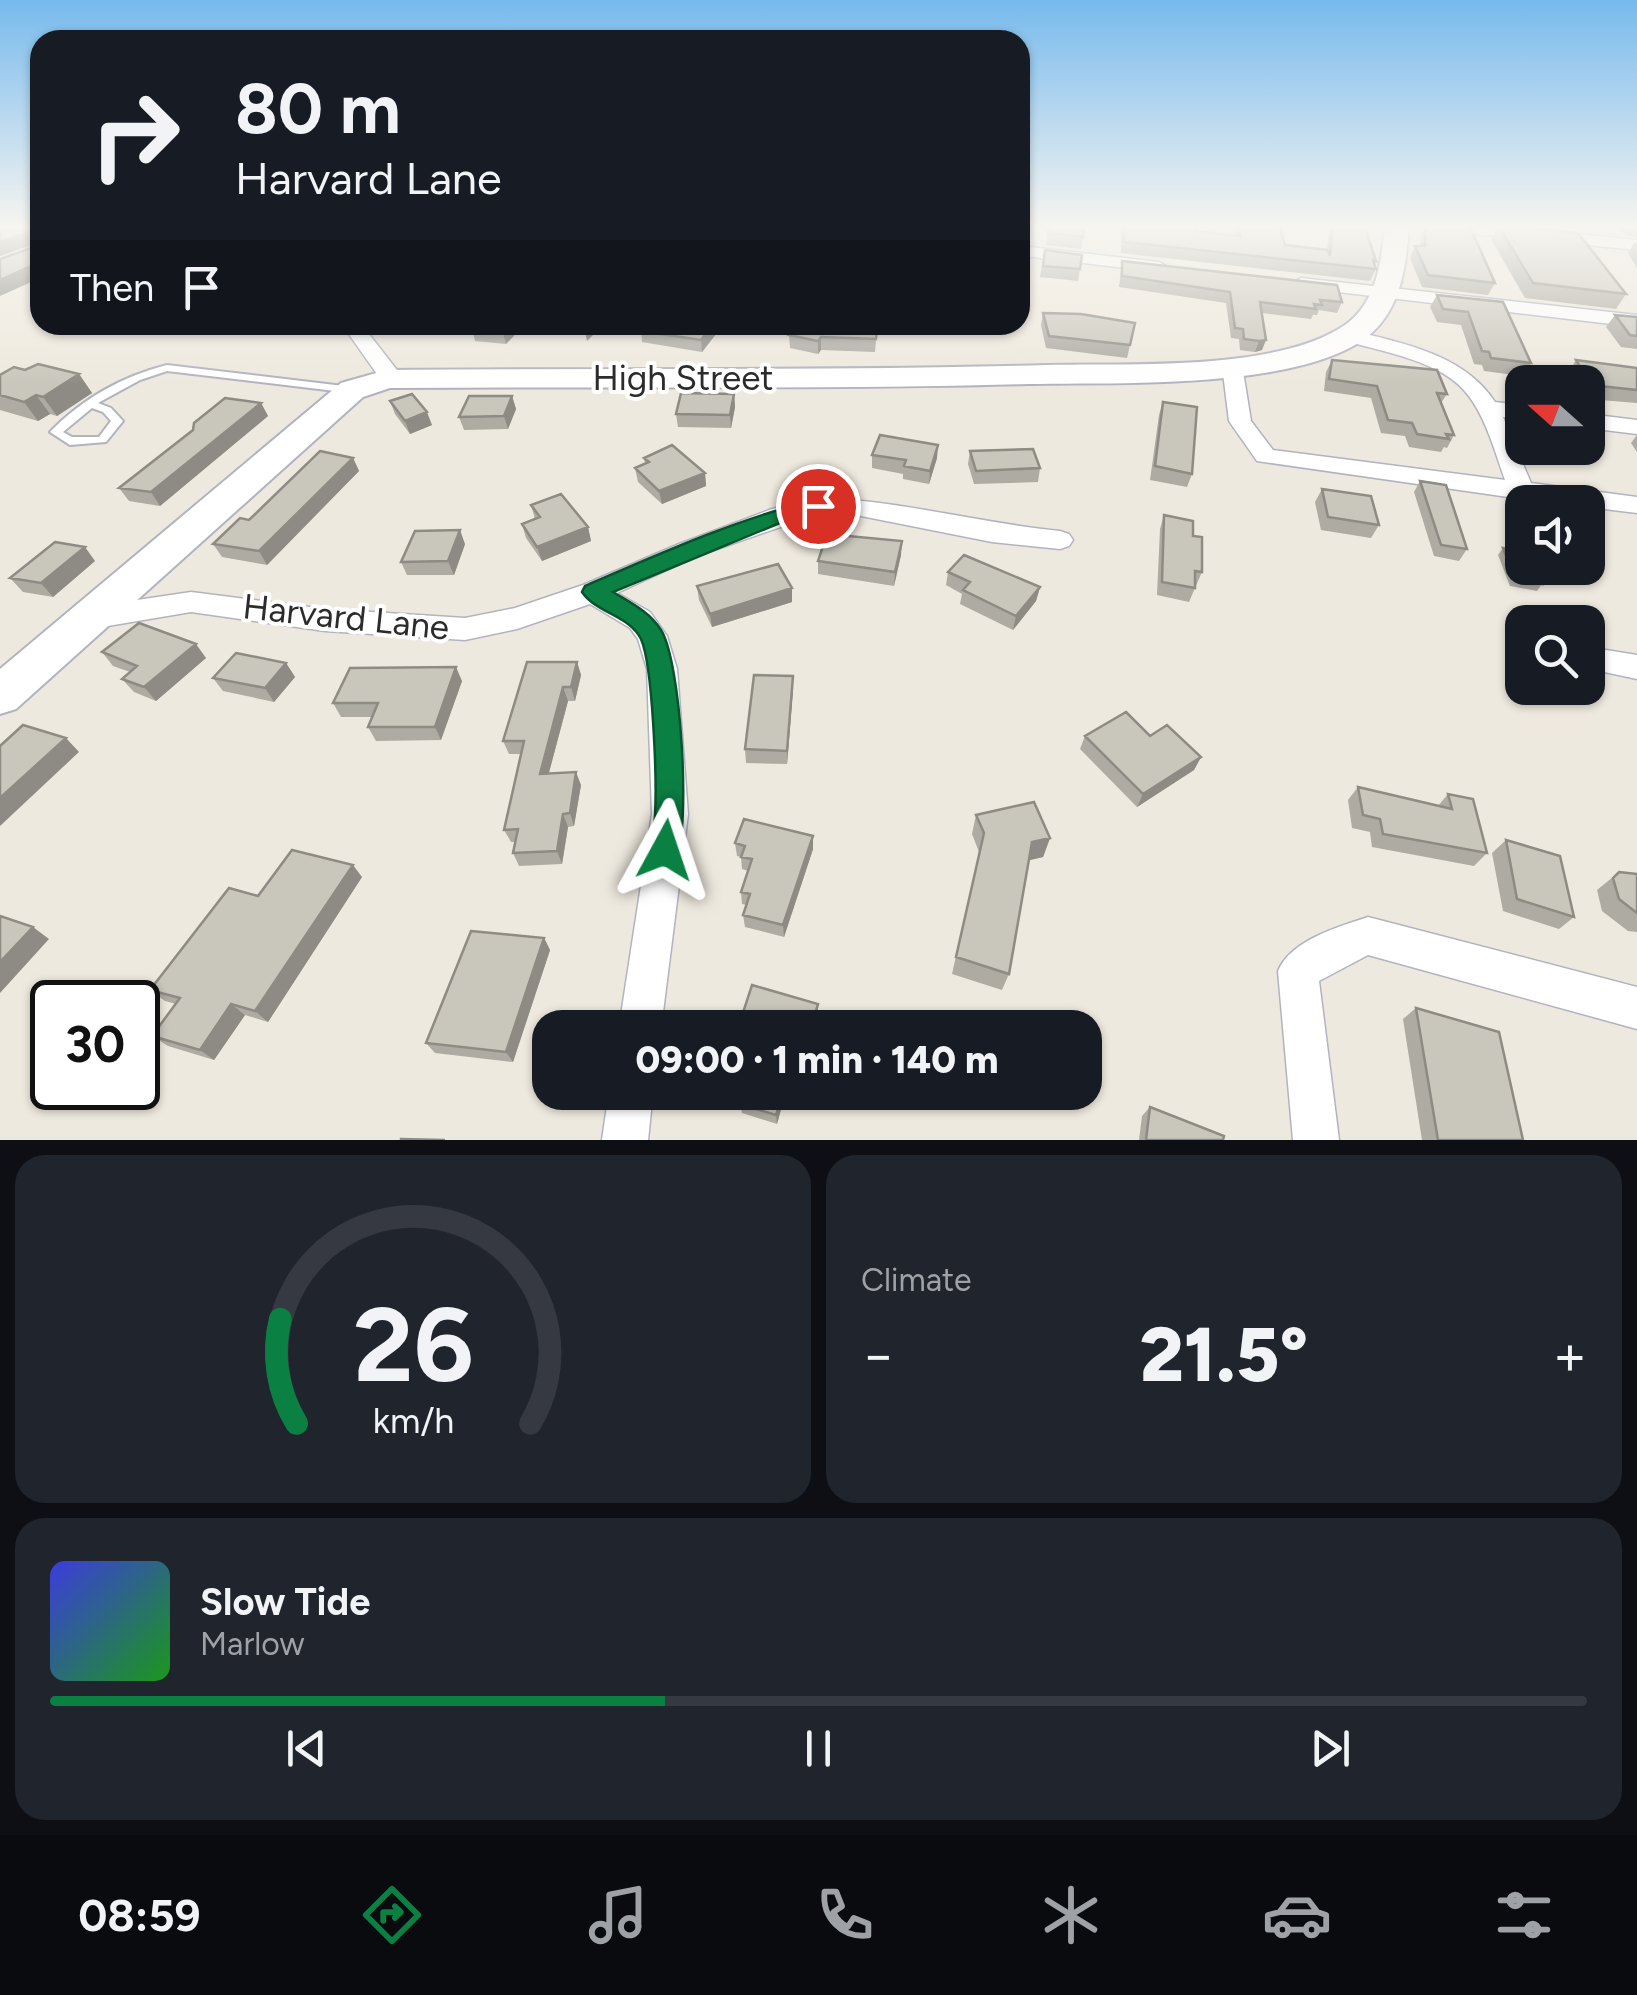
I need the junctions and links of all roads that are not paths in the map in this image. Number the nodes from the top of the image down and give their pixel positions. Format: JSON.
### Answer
{"nodes":[{"id":1,"x":1390,"y":278,"type":"edge"},
{"id":2,"x":1278,"y":280,"type":"edge"},
{"id":3,"x":1388,"y":292,"type":"junction"},
{"id":4,"x":1637,"y":321,"type":"edge"},
{"id":5,"x":368,"y":335,"type":"edge"},
{"id":6,"x":1350,"y":336,"type":"junction"},
{"id":7,"x":1232,"y":365,"type":"junction"},
{"id":8,"x":392,"y":378,"type":"junction"},
{"id":9,"x":352,"y":390,"type":"junction"},
{"id":10,"x":91,"y":404,"type":"junction"},
{"id":11,"x":1486,"y":408,"type":"junction"},
{"id":12,"x":1505,"y":410,"type":"edge"},
{"id":13,"x":1605,"y":423,"type":"edge"},
{"id":14,"x":1637,"y":427,"type":"edge"},
{"id":15,"x":1519,"y":485,"type":"edge"},
{"id":16,"x":1505,"y":489,"type":"edge"},
{"id":17,"x":1605,"y":501,"type":"edge"},
{"id":18,"x":1637,"y":505,"type":"edge"},
{"id":19,"x":1060,"y":540,"type":"dead end"},
{"id":20,"x":593,"y":592,"type":"junction"},
{"id":21,"x":88,"y":618,"type":"junction"},
{"id":22,"x":1606,"y":662,"type":"dead end"},
{"id":23,"x":1637,"y":667,"type":"edge"},
{"id":24,"x":0,"y":696,"type":"edge"},
{"id":25,"x":1637,"y":1008,"type":"edge"},
{"id":26,"x":643,"y":1010,"type":"edge"},
{"id":27,"x":629,"y":1110,"type":"edge"},
{"id":28,"x":625,"y":1140,"type":"edge"},
{"id":29,"x":1316,"y":1140,"type":"edge"}],
"edges":[{"from":1,"to":3,"type":"street"},
{"from":2,"to":3,"type":"street"},
{"from":3,"to":4,"type":"street"},
{"from":3,"to":6,"type":"street","name":"High Street"},
{"from":5,"to":8,"type":"street"},
{"from":6,"to":7,"type":"street","name":"High Street"},
{"from":6,"to":11,"type":"street"},
{"from":7,"to":8,"type":"street","name":"High Street"},
{"from":7,"to":16,"type":"street"},
{"from":8,"to":9,"type":"street","name":"High Street"},
{"from":9,"to":10,"type":"lane"},
{"from":9,"to":21,"type":"street","name":"High Street"},
{"from":10,"to":10,"type":"lane"},
{"from":11,"to":12,"type":"street"},
{"from":11,"to":15,"type":"street"},
{"from":13,"to":14,"type":"street"},
{"from":17,"to":18,"type":"street"},
{"from":19,"to":20,"type":"street","name":"Harvard Lane"},
{"from":20,"to":21,"type":"street","name":"Harvard Lane"},
{"from":20,"to":26,"type":"street"},
{"from":21,"to":24,"type":"street","name":"High Street"},
{"from":22,"to":23,"type":"street"},
{"from":25,"to":29,"type":"street"},
{"from":27,"to":28,"type":"street"}]}
